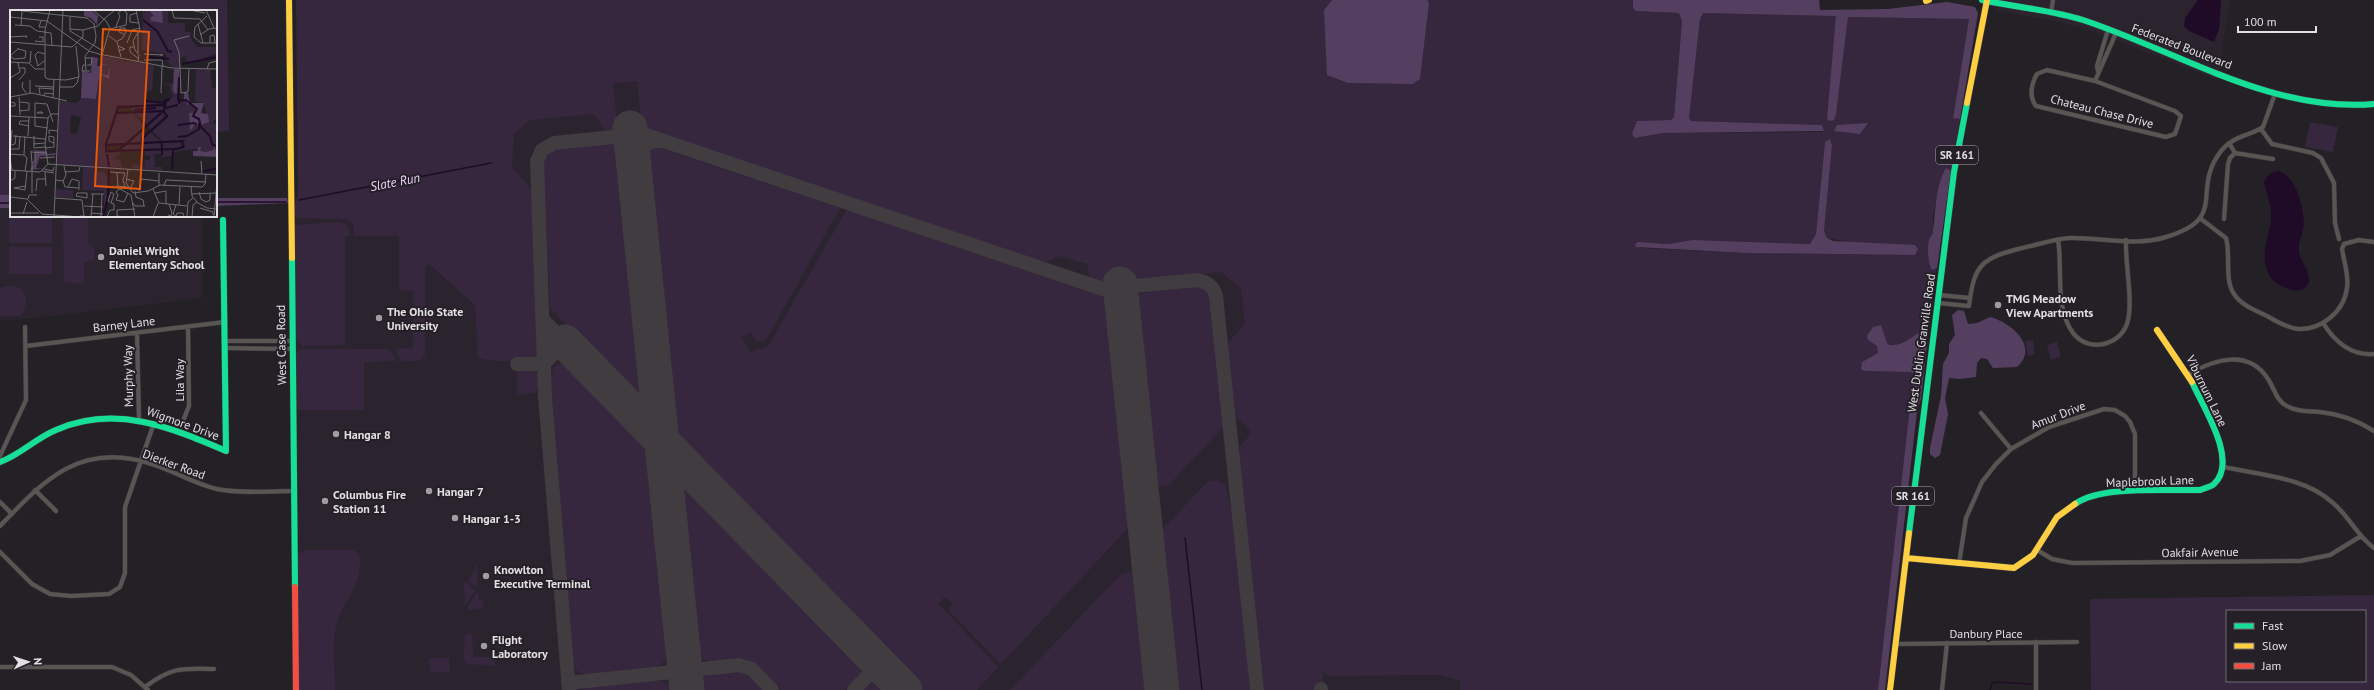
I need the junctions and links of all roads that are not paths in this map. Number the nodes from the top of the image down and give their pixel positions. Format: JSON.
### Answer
{"nodes":[{"id":1,"x":289,"y":0,"type":"edge"},
{"id":2,"x":1986,"y":0,"type":"edge"},
{"id":3,"x":2053,"y":0,"type":"edge"},
{"id":4,"x":2051,"y":13,"type":"junction"},
{"id":5,"x":2108,"y":30,"type":"junction"},
{"id":6,"x":2116,"y":33,"type":"junction"},
{"id":7,"x":2098,"y":71,"type":"junction"},
{"id":8,"x":2095,"y":81,"type":"junction"},
{"id":9,"x":2275,"y":94,"type":"junction"},
{"id":10,"x":2374,"y":104,"type":"edge"},
{"id":11,"x":2260,"y":129,"type":"junction"},
{"id":12,"x":2229,"y":143,"type":"junction"},
{"id":13,"x":2235,"y":153,"type":"junction"},
{"id":14,"x":2272,"y":159,"type":"dead end"},
{"id":15,"x":2201,"y":218,"type":"junction"},
{"id":16,"x":2224,"y":219,"type":"dead end"},
{"id":17,"x":223,"y":220,"type":"dead end"},
{"id":18,"x":2339,"y":239,"type":"dead end"},
{"id":19,"x":2058,"y":240,"type":"junction"},
{"id":20,"x":2126,"y":240,"type":"junction"},
{"id":21,"x":2374,"y":242,"type":"edge"},
{"id":22,"x":1939,"y":296,"type":"junction"},
{"id":23,"x":1970,"y":298,"type":"junction"},
{"id":24,"x":1938,"y":303,"type":"junction"},
{"id":25,"x":225,"y":322,"type":"junction"},
{"id":26,"x":2323,"y":323,"type":"junction"},
{"id":27,"x":188,"y":326,"type":"junction"},
{"id":28,"x":25,"y":327,"type":"dead end"},
{"id":29,"x":2157,"y":330,"type":"dead end"},
{"id":30,"x":137,"y":333,"type":"junction"},
{"id":31,"x":292,"y":341,"type":"junction"},
{"id":32,"x":225,"y":342,"type":"junction"},
{"id":33,"x":26,"y":346,"type":"junction"},
{"id":34,"x":225,"y":348,"type":"junction"},
{"id":35,"x":292,"y":349,"type":"junction"},
{"id":36,"x":2374,"y":354,"type":"edge"},
{"id":37,"x":2188,"y":374,"type":"junction"},
{"id":38,"x":1980,"y":413,"type":"dead end"},
{"id":39,"x":139,"y":418,"type":"junction"},
{"id":40,"x":154,"y":423,"type":"junction"},
{"id":41,"x":179,"y":431,"type":"junction"},
{"id":42,"x":2374,"y":431,"type":"edge"},
{"id":43,"x":2011,"y":450,"type":"junction"},
{"id":44,"x":0,"y":456,"type":"edge"},
{"id":45,"x":142,"y":461,"type":"junction"},
{"id":46,"x":0,"y":462,"type":"edge"},
{"id":47,"x":2224,"y":467,"type":"junction"},
{"id":48,"x":35,"y":490,"type":"junction"},
{"id":49,"x":294,"y":491,"type":"junction"},
{"id":50,"x":2136,"y":491,"type":"junction"},
{"id":51,"x":0,"y":502,"type":"edge"},
{"id":52,"x":56,"y":511,"type":"dead end"},
{"id":53,"x":12,"y":514,"type":"junction"},
{"id":54,"x":0,"y":526,"type":"edge"},
{"id":55,"x":2361,"y":536,"type":"junction"},
{"id":56,"x":2374,"y":548,"type":"edge"},
{"id":57,"x":2036,"y":550,"type":"junction"},
{"id":58,"x":0,"y":552,"type":"edge"},
{"id":59,"x":1906,"y":558,"type":"junction"},
{"id":60,"x":1959,"y":564,"type":"junction"},
{"id":61,"x":2036,"y":642,"type":"junction"},
{"id":62,"x":2077,"y":642,"type":"dead end"},
{"id":63,"x":1947,"y":643,"type":"junction"},
{"id":64,"x":1895,"y":644,"type":"junction"},
{"id":65,"x":0,"y":668,"type":"edge"},
{"id":66,"x":214,"y":669,"type":"dead end"},
{"id":67,"x":146,"y":688,"type":"edge"},
{"id":68,"x":296,"y":690,"type":"edge"},
{"id":69,"x":1890,"y":690,"type":"edge"},
{"id":70,"x":1942,"y":690,"type":"edge"},
{"id":71,"x":2036,"y":690,"type":"edge"}],
"edges":[{"from":1,"to":31,"type":"main road","name":"West Case Road"},
{"from":2,"to":4,"type":"main road","name":"Federated Boulevard"},
{"from":2,"to":22,"type":"main road","name":"West Dublin Granville Road","number":"SR 161"},
{"from":3,"to":4,"type":"street"},
{"from":4,"to":5,"type":"main road","name":"Federated Boulevard"},
{"from":5,"to":6,"type":"main road","name":"Federated Boulevard"},
{"from":5,"to":7,"type":"street"},
{"from":6,"to":7,"type":"street"},
{"from":6,"to":9,"type":"main road","name":"Federated Boulevard"},
{"from":7,"to":8,"type":"street"},
{"from":8,"to":8,"type":"street","name":"Chateau Chase Drive"},
{"from":9,"to":10,"type":"main road","name":"Federated Boulevard"},
{"from":9,"to":11,"type":"street"},
{"from":11,"to":12,"type":"street"},
{"from":11,"to":18,"type":"street"},
{"from":12,"to":13,"type":"street"},
{"from":12,"to":15,"type":"street"},
{"from":13,"to":14,"type":"street"},
{"from":13,"to":16,"type":"street"},
{"from":15,"to":20,"type":"street"},
{"from":15,"to":26,"type":"street"},
{"from":17,"to":25,"type":"main road"},
{"from":19,"to":20,"type":"street"},
{"from":19,"to":20,"type":"street"},
{"from":19,"to":23,"type":"street"},
{"from":21,"to":26,"type":"street"},
{"from":22,"to":23,"type":"street"},
{"from":22,"to":24,"type":"main road","name":"West Dublin Granville Road","number":"SR 161"},
{"from":23,"to":24,"type":"street"},
{"from":24,"to":59,"type":"main road","name":"West Dublin Granville Road","number":"SR 161"},
{"from":25,"to":27,"type":"street","name":"Barney Lane"},
{"from":25,"to":32,"type":"main road"},
{"from":26,"to":36,"type":"street"},
{"from":27,"to":30,"type":"street","name":"Barney Lane"},
{"from":27,"to":41,"type":"street","name":"Lila Way"},
{"from":28,"to":33,"type":"street"},
{"from":29,"to":37,"type":"main road","name":"Viburnum Lane"},
{"from":30,"to":33,"type":"street","name":"Barney Lane"},
{"from":30,"to":39,"type":"street","name":"Murphy Way"},
{"from":31,"to":32,"type":"street"},
{"from":31,"to":35,"type":"main road","name":"West Case Road"},
{"from":32,"to":34,"type":"main road"},
{"from":33,"to":44,"type":"street"},
{"from":34,"to":35,"type":"street"},
{"from":34,"to":41,"type":"main road","name":"Wigmore Drive"},
{"from":35,"to":49,"type":"main road","name":"West Case Road"},
{"from":37,"to":42,"type":"street"},
{"from":37,"to":47,"type":"main road","name":"Viburnum Lane"},
{"from":38,"to":43,"type":"street"},
{"from":39,"to":40,"type":"main road","name":"Wigmore Drive"},
{"from":39,"to":46,"type":"main road","name":"Wigmore Drive"},
{"from":40,"to":41,"type":"main road","name":"Wigmore Drive"},
{"from":40,"to":45,"type":"street"},
{"from":43,"to":50,"type":"street","name":"Amur Drive"},
{"from":43,"to":60,"type":"street","name":"Amur Drive"},
{"from":45,"to":48,"type":"street","name":"Dierker Road"},
{"from":45,"to":49,"type":"street","name":"Dierker Road"},
{"from":45,"to":58,"type":"street"},
{"from":47,"to":50,"type":"main road","name":"Maplebrook Lane"},
{"from":47,"to":55,"type":"street"},
{"from":48,"to":52,"type":"street"},
{"from":48,"to":53,"type":"street","name":"Dierker Road"},
{"from":49,"to":68,"type":"main road","name":"West Case Road"},
{"from":50,"to":57,"type":"main road","name":"Maplebrook Lane"},
{"from":51,"to":53,"type":"street"},
{"from":53,"to":54,"type":"street","name":"Dierker Road"},
{"from":55,"to":56,"type":"street"},
{"from":55,"to":57,"type":"street","name":"Oakfair Avenue"},
{"from":57,"to":60,"type":"main road","name":"Maplebrook Lane"},
{"from":59,"to":60,"type":"main road","name":"Maplebrook Lane"},
{"from":59,"to":64,"type":"main road","name":"West Dublin Granville Road","number":"SR 161"},
{"from":61,"to":62,"type":"street","name":"Danbury Place"},
{"from":61,"to":63,"type":"street","name":"Danbury Place"},
{"from":61,"to":71,"type":"street"},
{"from":63,"to":64,"type":"street","name":"Danbury Place"},
{"from":63,"to":70,"type":"street"},
{"from":64,"to":69,"type":"main road","name":"West Dublin Granville Road","number":"SR 161"},
{"from":65,"to":67,"type":"street"},
{"from":66,"to":67,"type":"street"}]}
